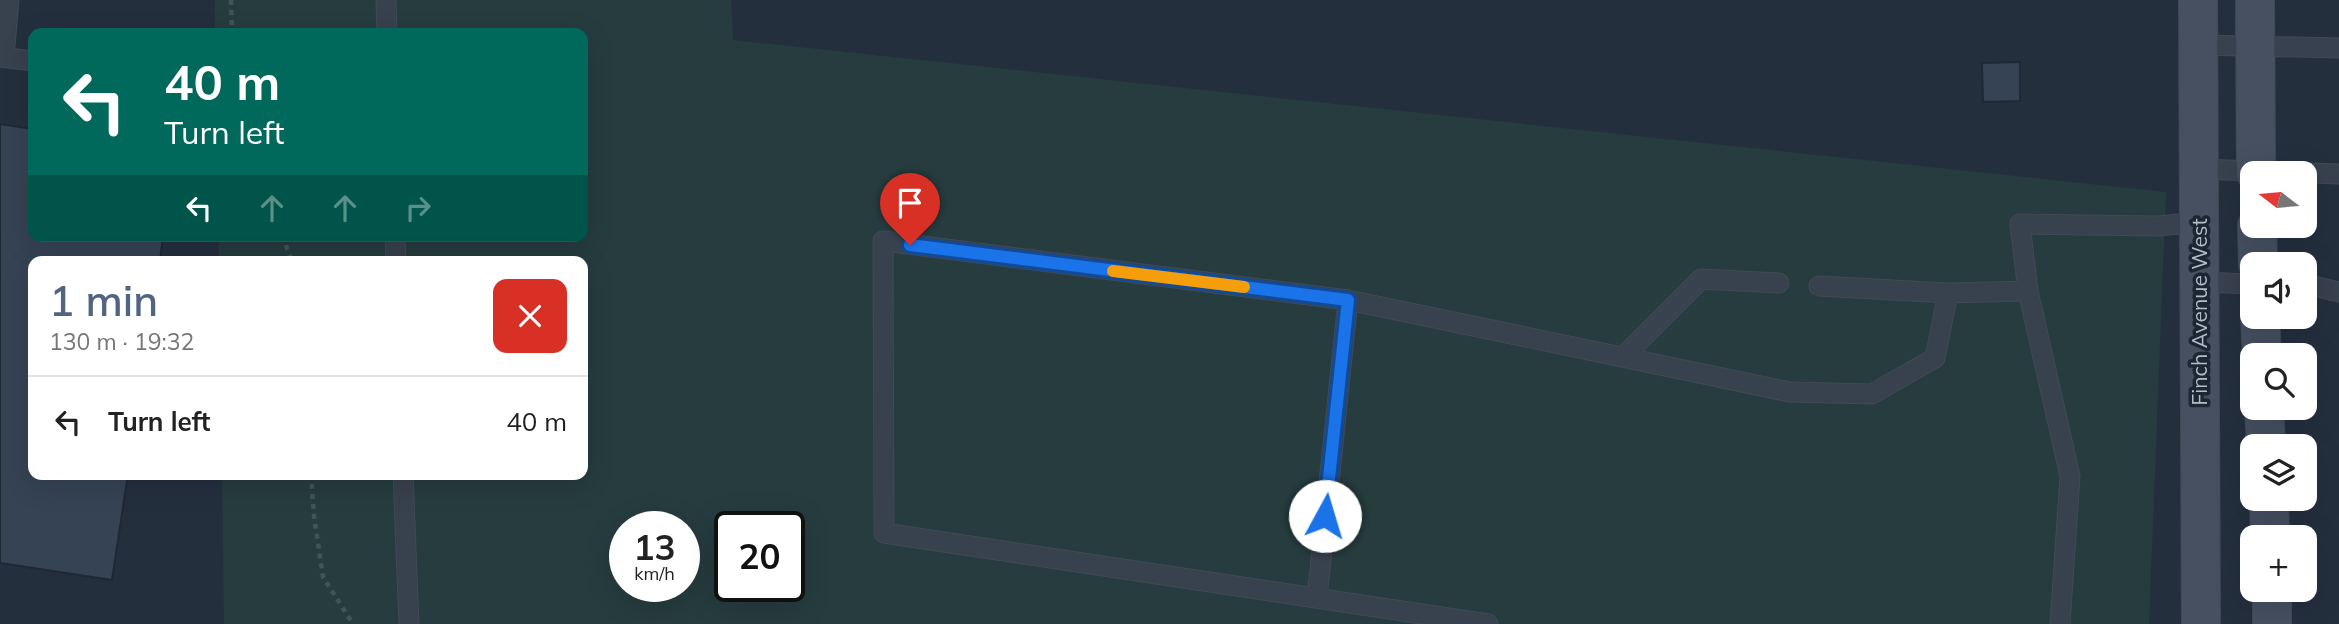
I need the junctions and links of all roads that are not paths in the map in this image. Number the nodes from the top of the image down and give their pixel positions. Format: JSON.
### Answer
{"nodes":[{"id":1,"x":9,"y":0,"type":"edge"},
{"id":2,"x":386,"y":0,"type":"edge"},
{"id":3,"x":2197,"y":0,"type":"edge"},
{"id":4,"x":2255,"y":0,"type":"edge"},
{"id":5,"x":387,"y":28,"type":"edge"},
{"id":6,"x":2198,"y":45,"type":"junction"},
{"id":7,"x":2256,"y":46,"type":"junction"},
{"id":8,"x":2339,"y":48,"type":"edge"},
{"id":9,"x":2,"y":57,"type":"edge"},
{"id":10,"x":28,"y":60,"type":"edge"},
{"id":11,"x":2256,"y":161,"type":"edge"},
{"id":12,"x":2199,"y":169,"type":"junction"},
{"id":13,"x":2240,"y":171,"type":"edge"},
{"id":14,"x":2317,"y":173,"type":"edge"},
{"id":15,"x":2339,"y":174,"type":"edge"},
{"id":16,"x":2199,"y":222,"type":"junction"},
{"id":17,"x":2200,"y":282,"type":"junction"},
{"id":18,"x":1779,"y":284,"type":"dead end"},
{"id":19,"x":2240,"y":284,"type":"edge"},
{"id":20,"x":1819,"y":286,"type":"dead end"},
{"id":21,"x":2317,"y":287,"type":"edge"},
{"id":22,"x":2028,"y":291,"type":"junction"},
{"id":23,"x":2339,"y":292,"type":"edge"},
{"id":24,"x":1948,"y":293,"type":"junction"},
{"id":25,"x":1348,"y":300,"type":"junction"},
{"id":26,"x":1623,"y":357,"type":"junction"},
{"id":27,"x":403,"y":480,"type":"edge"},
{"id":28,"x":1317,"y":597,"type":"junction"},
{"id":29,"x":2272,"y":602,"type":"edge"},
{"id":30,"x":409,"y":624,"type":"edge"},
{"id":31,"x":1488,"y":624,"type":"edge"},
{"id":32,"x":2060,"y":624,"type":"edge"},
{"id":33,"x":2201,"y":624,"type":"edge"},
{"id":34,"x":2272,"y":624,"type":"edge"}],
"edges":[{"from":1,"to":9,"type":"lane"},
{"from":2,"to":5,"type":"lane"},
{"from":3,"to":6,"type":"main road","name":"Finch Avenue West"},
{"from":4,"to":7,"type":"main road"},
{"from":6,"to":7,"type":"lane"},
{"from":6,"to":12,"type":"main road","name":"Finch Avenue West"},
{"from":7,"to":8,"type":"lane"},
{"from":7,"to":11,"type":"main road"},
{"from":9,"to":10,"type":"lane"},
{"from":12,"to":13,"type":"lane"},
{"from":12,"to":16,"type":"main road","name":"Finch Avenue West"},
{"from":14,"to":15,"type":"lane"},
{"from":16,"to":17,"type":"main road","name":"Finch Avenue West"},
{"from":16,"to":22,"type":"lane"},
{"from":17,"to":19,"type":"lane"},
{"from":17,"to":33,"type":"main road","name":"Finch Avenue West"},
{"from":18,"to":26,"type":"lane"},
{"from":20,"to":24,"type":"lane"},
{"from":21,"to":23,"type":"lane"},
{"from":22,"to":24,"type":"lane"},
{"from":22,"to":32,"type":"lane"},
{"from":24,"to":26,"type":"lane"},
{"from":25,"to":26,"type":"lane"},
{"from":25,"to":28,"type":"lane"},
{"from":25,"to":28,"type":"lane"},
{"from":27,"to":30,"type":"lane"},
{"from":28,"to":31,"type":"lane"},
{"from":29,"to":34,"type":"main road"}]}
